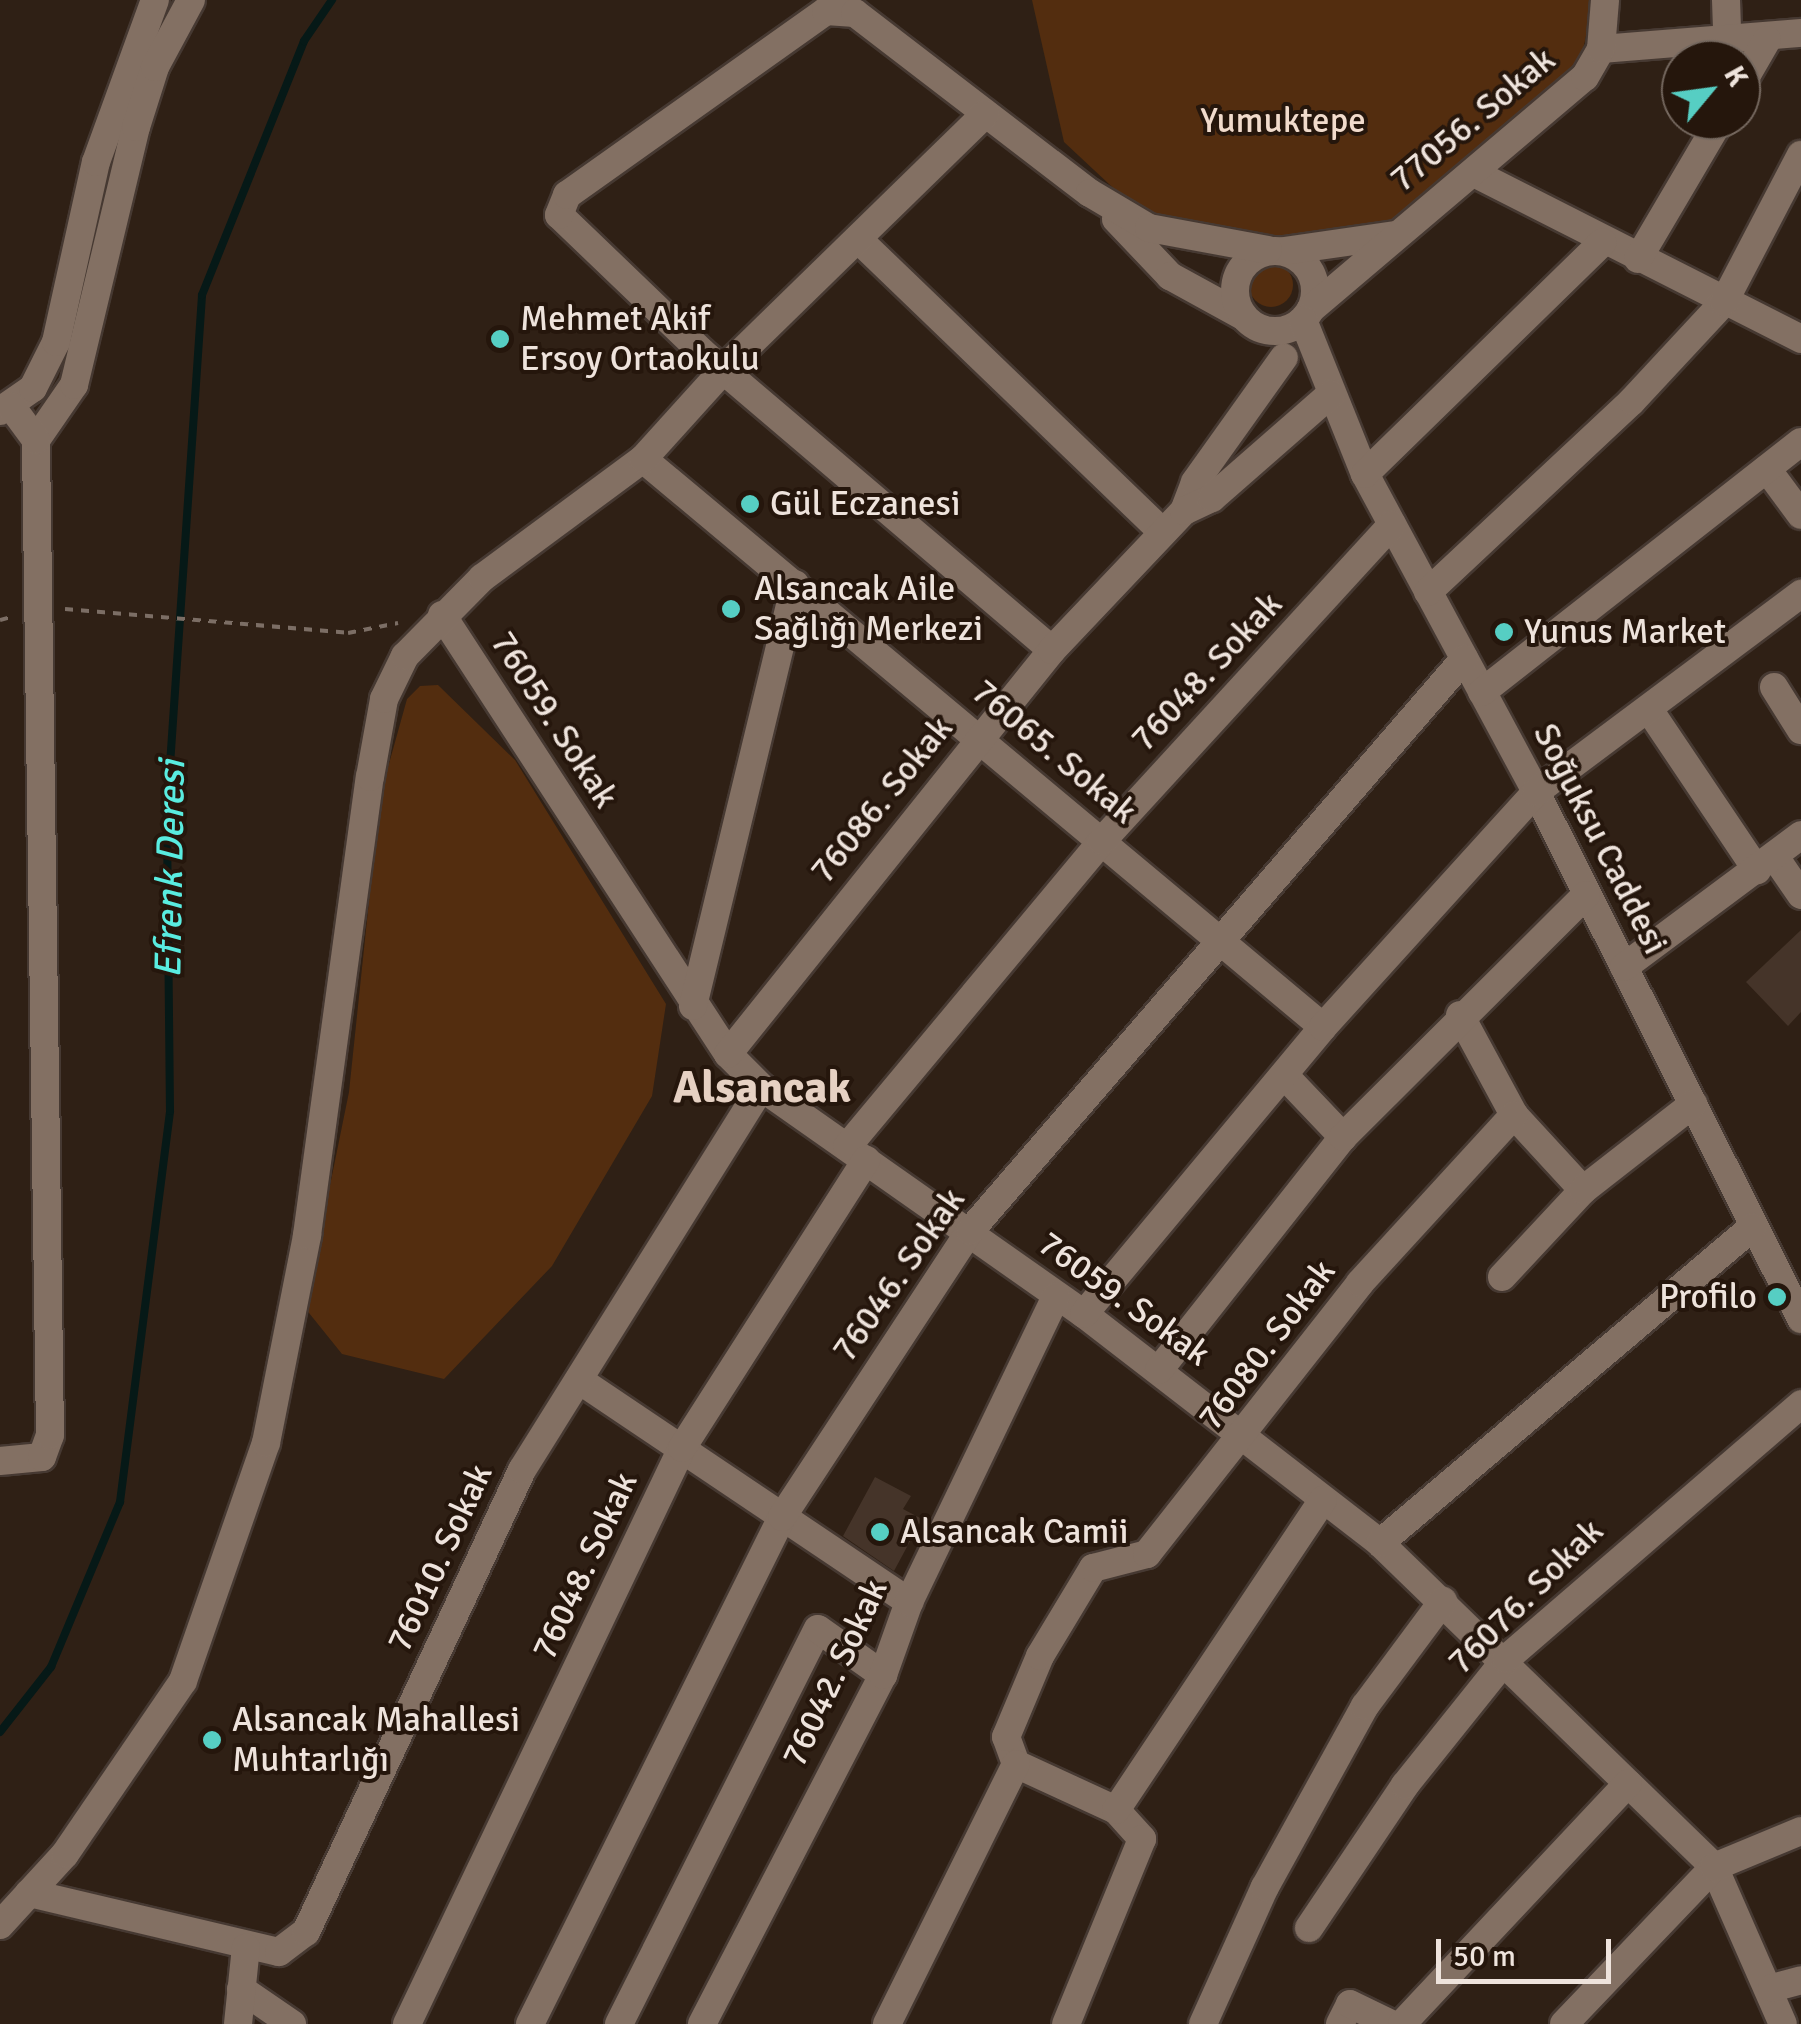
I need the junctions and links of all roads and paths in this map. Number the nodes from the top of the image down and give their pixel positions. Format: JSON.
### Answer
{"nodes":[{"id":1,"x":155,"y":0,"type":"edge"},
{"id":2,"x":190,"y":0,"type":"edge"},
{"id":3,"x":1605,"y":0,"type":"edge"},
{"id":4,"x":1726,"y":0,"type":"edge"},
{"id":5,"x":1801,"y":33,"type":"edge"},
{"id":6,"x":1727,"y":38,"type":"junction"},
{"id":7,"x":1768,"y":40,"type":"junction"},
{"id":8,"x":1601,"y":49,"type":"junction"},
{"id":9,"x":1761,"y":52,"type":"edge"},
{"id":10,"x":985,"y":114,"type":"junction"},
{"id":11,"x":1708,"y":140,"type":"edge"},
{"id":12,"x":1801,"y":156,"type":"edge"},
{"id":13,"x":1474,"y":173,"type":"junction"},
{"id":14,"x":1090,"y":193,"type":"junction"},
{"id":15,"x":1395,"y":235,"type":"junction"},
{"id":16,"x":858,"y":239,"type":"junction"},
{"id":17,"x":1602,"y":242,"type":"junction"},
{"id":18,"x":1276,"y":250,"type":"junction"},
{"id":19,"x":1638,"y":259,"type":"junction"},
{"id":20,"x":1724,"y":302,"type":"junction"},
{"id":21,"x":1243,"y":316,"type":"junction"},
{"id":22,"x":1294,"y":330,"type":"junction"},
{"id":23,"x":1801,"y":339,"type":"edge"},
{"id":24,"x":727,"y":366,"type":"junction"},
{"id":25,"x":1331,"y":394,"type":"junction"},
{"id":26,"x":5,"y":408,"type":"edge"},
{"id":27,"x":36,"y":440,"type":"junction"},
{"id":28,"x":1801,"y":442,"type":"edge"},
{"id":29,"x":643,"y":459,"type":"junction"},
{"id":30,"x":1767,"y":470,"type":"junction"},
{"id":31,"x":1365,"y":474,"type":"junction"},
{"id":32,"x":1184,"y":511,"type":"junction"},
{"id":33,"x":1801,"y":515,"type":"edge"},
{"id":34,"x":1392,"y":525,"type":"junction"},
{"id":35,"x":1162,"y":532,"type":"junction"},
{"id":36,"x":795,"y":584,"type":"junction"},
{"id":37,"x":1428,"y":592,"type":"junction"},
{"id":38,"x":1801,"y":594,"type":"edge"},
{"id":39,"x":94,"y":607,"type":"dead end"},
{"id":40,"x":442,"y":616,"type":"junction"},
{"id":41,"x":1052,"y":650,"type":"junction"},
{"id":42,"x":1464,"y":659,"type":"junction"},
{"id":43,"x":1774,"y":687,"type":"dead end"},
{"id":44,"x":1482,"y":692,"type":"junction"},
{"id":45,"x":1650,"y":711,"type":"junction"},
{"id":46,"x":1801,"y":730,"type":"edge"},
{"id":47,"x":980,"y":738,"type":"junction"},
{"id":48,"x":1536,"y":792,"type":"junction"},
{"id":49,"x":1801,"y":835,"type":"edge"},
{"id":50,"x":1102,"y":841,"type":"junction"},
{"id":51,"x":1766,"y":863,"type":"junction"},
{"id":52,"x":1586,"y":895,"type":"junction"},
{"id":53,"x":1801,"y":895,"type":"edge"},
{"id":54,"x":1218,"y":937,"type":"junction"},
{"id":55,"x":1624,"y":966,"type":"junction"},
{"id":56,"x":693,"y":1006,"type":"junction"},
{"id":57,"x":1460,"y":1015,"type":"junction"},
{"id":58,"x":1324,"y":1028,"type":"junction"},
{"id":59,"x":728,"y":1054,"type":"junction"},
{"id":60,"x":1284,"y":1075,"type":"junction"},
{"id":61,"x":762,"y":1087,"type":"junction"},
{"id":62,"x":1693,"y":1104,"type":"junction"},
{"id":63,"x":1514,"y":1115,"type":"junction"},
{"id":64,"x":1343,"y":1137,"type":"junction"},
{"id":65,"x":856,"y":1154,"type":"junction"},
{"id":66,"x":1583,"y":1190,"type":"junction"},
{"id":67,"x":1752,"y":1227,"type":"junction"},
{"id":68,"x":970,"y":1231,"type":"junction"},
{"id":69,"x":1502,"y":1278,"type":"dead end"},
{"id":70,"x":1056,"y":1296,"type":"junction"},
{"id":71,"x":1084,"y":1314,"type":"junction"},
{"id":72,"x":1801,"y":1319,"type":"edge"},
{"id":73,"x":1159,"y":1370,"type":"junction"},
{"id":74,"x":579,"y":1380,"type":"junction"},
{"id":75,"x":1801,"y":1404,"type":"edge"},
{"id":76,"x":1246,"y":1437,"type":"junction"},
{"id":77,"x":682,"y":1448,"type":"junction"},
{"id":78,"x":0,"y":1461,"type":"edge"},
{"id":79,"x":1324,"y":1500,"type":"junction"},
{"id":80,"x":782,"y":1516,"type":"junction"},
{"id":81,"x":1380,"y":1543,"type":"junction"},
{"id":82,"x":1442,"y":1601,"type":"junction"},
{"id":83,"x":909,"y":1602,"type":"junction"},
{"id":84,"x":1506,"y":1659,"type":"junction"},
{"id":85,"x":883,"y":1675,"type":"junction"},
{"id":86,"x":1016,"y":1764,"type":"junction"},
{"id":87,"x":1628,"y":1783,"type":"junction"},
{"id":88,"x":1116,"y":1810,"type":"junction"},
{"id":89,"x":1801,"y":1831,"type":"edge"},
{"id":90,"x":1714,"y":1866,"type":"junction"},
{"id":91,"x":30,"y":1893,"type":"junction"},
{"id":92,"x":0,"y":1925,"type":"edge"},
{"id":93,"x":1309,"y":1928,"type":"dead end"},
{"id":94,"x":246,"y":1947,"type":"junction"},
{"id":95,"x":1801,"y":1980,"type":"edge"},
{"id":96,"x":1772,"y":1988,"type":"junction"},
{"id":97,"x":242,"y":1989,"type":"junction"},
{"id":98,"x":1345,"y":2014,"type":"edge"},
{"id":99,"x":238,"y":2024,"type":"edge"},
{"id":100,"x":292,"y":2024,"type":"edge"},
{"id":101,"x":407,"y":2024,"type":"edge"},
{"id":102,"x":530,"y":2024,"type":"edge"},
{"id":103,"x":619,"y":2024,"type":"edge"},
{"id":104,"x":702,"y":2024,"type":"edge"},
{"id":105,"x":888,"y":2024,"type":"edge"},
{"id":106,"x":1066,"y":2024,"type":"edge"},
{"id":107,"x":1203,"y":2024,"type":"edge"},
{"id":108,"x":1390,"y":2024,"type":"edge"},
{"id":109,"x":1402,"y":2024,"type":"edge"},
{"id":110,"x":1564,"y":2024,"type":"edge"},
{"id":111,"x":1784,"y":2024,"type":"edge"}],
"edges":[{"from":1,"to":26,"type":"street"},
{"from":2,"to":27,"type":"street"},
{"from":3,"to":8,"type":"street","name":"77056. Sokak"},
{"from":4,"to":6,"type":"street"},
{"from":5,"to":7,"type":"street"},
{"from":6,"to":7,"type":"street"},
{"from":6,"to":8,"type":"street"},
{"from":7,"to":9,"type":"street"},
{"from":8,"to":13,"type":"street","name":"77056. Sokak"},
{"from":10,"to":14,"type":"street"},
{"from":10,"to":16,"type":"street"},
{"from":10,"to":24,"type":"street"},
{"from":11,"to":19,"type":"street"},
{"from":12,"to":20,"type":"street"},
{"from":13,"to":15,"type":"street","name":"77056. Sokak"},
{"from":13,"to":17,"type":"street"},
{"from":14,"to":18,"type":"street"},
{"from":14,"to":21,"type":"street"},
{"from":15,"to":18,"type":"street"},
{"from":15,"to":22,"type":"street","name":"77056. Sokak"},
{"from":16,"to":24,"type":"street"},
{"from":16,"to":35,"type":"street"},
{"from":17,"to":19,"type":"street"},
{"from":17,"to":31,"type":"street"},
{"from":18,"to":21,"type":"street"},
{"from":18,"to":22,"type":"street","name":"Soğuksu Caddesi"},
{"from":19,"to":20,"type":"street"},
{"from":20,"to":23,"type":"street"},
{"from":20,"to":37,"type":"street"},
{"from":21,"to":22,"type":"street"},
{"from":22,"to":25,"type":"street"},
{"from":22,"to":25,"type":"street","name":"Soğuksu Caddesi"},
{"from":22,"to":32,"type":"street","name":"76086. Sokak"},
{"from":24,"to":29,"type":"street"},
{"from":24,"to":41,"type":"street"},
{"from":25,"to":31,"type":"street","name":"Soğuksu Caddesi"},
{"from":25,"to":32,"type":"street","name":"76086. Sokak"},
{"from":26,"to":27,"type":"street"},
{"from":27,"to":78,"type":"street"},
{"from":28,"to":30,"type":"street"},
{"from":29,"to":36,"type":"street","name":"76065. Sokak"},
{"from":29,"to":40,"type":"street"},
{"from":30,"to":33,"type":"street"},
{"from":30,"to":44,"type":"street"},
{"from":31,"to":34,"type":"street","name":"Soğuksu Caddesi"},
{"from":32,"to":35,"type":"street","name":"76086. Sokak"},
{"from":34,"to":37,"type":"street","name":"Soğuksu Caddesi"},
{"from":34,"to":50,"type":"street","name":"76048. Sokak"},
{"from":35,"to":41,"type":"street","name":"76086. Sokak"},
{"from":36,"to":47,"type":"street","name":"76065. Sokak"},
{"from":36,"to":56,"type":"street"},
{"from":37,"to":42,"type":"street","name":"Soğuksu Caddesi"},
{"from":38,"to":45,"type":"street"},
{"from":39,"to":40,"type":"path"},
{"from":40,"to":56,"type":"street","name":"76059. Sokak"},
{"from":40,"to":91,"type":"street"},
{"from":41,"to":47,"type":"street","name":"76086. Sokak"},
{"from":42,"to":44,"type":"street","name":"Soğuksu Caddesi"},
{"from":42,"to":54,"type":"street","name":"76046. Sokak"},
{"from":43,"to":46,"type":"street"},
{"from":44,"to":48,"type":"street","name":"Soğuksu Caddesi"},
{"from":45,"to":48,"type":"street"},
{"from":45,"to":51,"type":"street"},
{"from":47,"to":50,"type":"street","name":"76065. Sokak"},
{"from":47,"to":59,"type":"street","name":"76086. Sokak"},
{"from":48,"to":52,"type":"street","name":"Soğuksu Caddesi"},
{"from":48,"to":58,"type":"street"},
{"from":49,"to":51,"type":"street"},
{"from":50,"to":54,"type":"street","name":"76065. Sokak"},
{"from":50,"to":65,"type":"street","name":"76048. Sokak"},
{"from":51,"to":53,"type":"street"},
{"from":51,"to":55,"type":"street"},
{"from":52,"to":55,"type":"street","name":"Soğuksu Caddesi"},
{"from":52,"to":57,"type":"street"},
{"from":54,"to":58,"type":"street","name":"76065. Sokak"},
{"from":54,"to":68,"type":"street","name":"76046. Sokak"},
{"from":55,"to":62,"type":"street","name":"Soğuksu Caddesi"},
{"from":56,"to":59,"type":"street","name":"76059. Sokak"},
{"from":57,"to":63,"type":"street"},
{"from":57,"to":64,"type":"street"},
{"from":58,"to":60,"type":"street"},
{"from":59,"to":61,"type":"street","name":"76059. Sokak"},
{"from":60,"to":64,"type":"street"},
{"from":60,"to":71,"type":"street"},
{"from":61,"to":65,"type":"street","name":"76059. Sokak"},
{"from":61,"to":74,"type":"street","name":"76010. Sokak"},
{"from":62,"to":66,"type":"street"},
{"from":62,"to":67,"type":"street","name":"Soğuksu Caddesi"},
{"from":63,"to":66,"type":"street"},
{"from":63,"to":76,"type":"street","name":"76080. Sokak"},
{"from":64,"to":73,"type":"street"},
{"from":65,"to":68,"type":"street","name":"76059. Sokak"},
{"from":65,"to":77,"type":"street","name":"76048. Sokak"},
{"from":66,"to":69,"type":"street"},
{"from":67,"to":72,"type":"street","name":"Soğuksu Caddesi"},
{"from":67,"to":81,"type":"street"},
{"from":68,"to":70,"type":"street","name":"76059. Sokak"},
{"from":68,"to":80,"type":"street","name":"76046. Sokak"},
{"from":70,"to":71,"type":"street","name":"76059. Sokak"},
{"from":70,"to":83,"type":"street","name":"76042. Sokak"},
{"from":71,"to":73,"type":"street","name":"76059. Sokak"},
{"from":73,"to":76,"type":"street","name":"76059. Sokak"},
{"from":74,"to":77,"type":"street"},
{"from":74,"to":94,"type":"street","name":"76010. Sokak"},
{"from":75,"to":84,"type":"street","name":"76076. Sokak"},
{"from":76,"to":79,"type":"street","name":"76059. Sokak"},
{"from":76,"to":86,"type":"street","name":"76080. Sokak"},
{"from":77,"to":80,"type":"street"},
{"from":77,"to":101,"type":"street","name":"76048. Sokak"},
{"from":79,"to":81,"type":"street","name":"76059. Sokak"},
{"from":79,"to":88,"type":"street"},
{"from":80,"to":83,"type":"street"},
{"from":80,"to":102,"type":"street","name":"76046. Sokak"},
{"from":81,"to":82,"type":"street","name":"76059. Sokak"},
{"from":82,"to":84,"type":"street","name":"76059. Sokak"},
{"from":82,"to":107,"type":"street"},
{"from":83,"to":85,"type":"street","name":"76042. Sokak"},
{"from":84,"to":87,"type":"street","name":"76059. Sokak"},
{"from":84,"to":93,"type":"street","name":"76076. Sokak"},
{"from":85,"to":103,"type":"street"},
{"from":85,"to":104,"type":"street","name":"76042. Sokak"},
{"from":86,"to":88,"type":"street"},
{"from":86,"to":105,"type":"street"},
{"from":87,"to":90,"type":"street","name":"76059. Sokak"},
{"from":87,"to":109,"type":"street"},
{"from":88,"to":106,"type":"street"},
{"from":89,"to":90,"type":"street"},
{"from":90,"to":96,"type":"street","name":"76059. Sokak"},
{"from":90,"to":110,"type":"street"},
{"from":91,"to":92,"type":"street"},
{"from":91,"to":94,"type":"street","name":"76010. Sokak"},
{"from":94,"to":97,"type":"street"},
{"from":95,"to":96,"type":"street"},
{"from":96,"to":111,"type":"street","name":"76059. Sokak"},
{"from":97,"to":99,"type":"street"},
{"from":97,"to":100,"type":"street"},
{"from":98,"to":108,"type":"street"}]}
